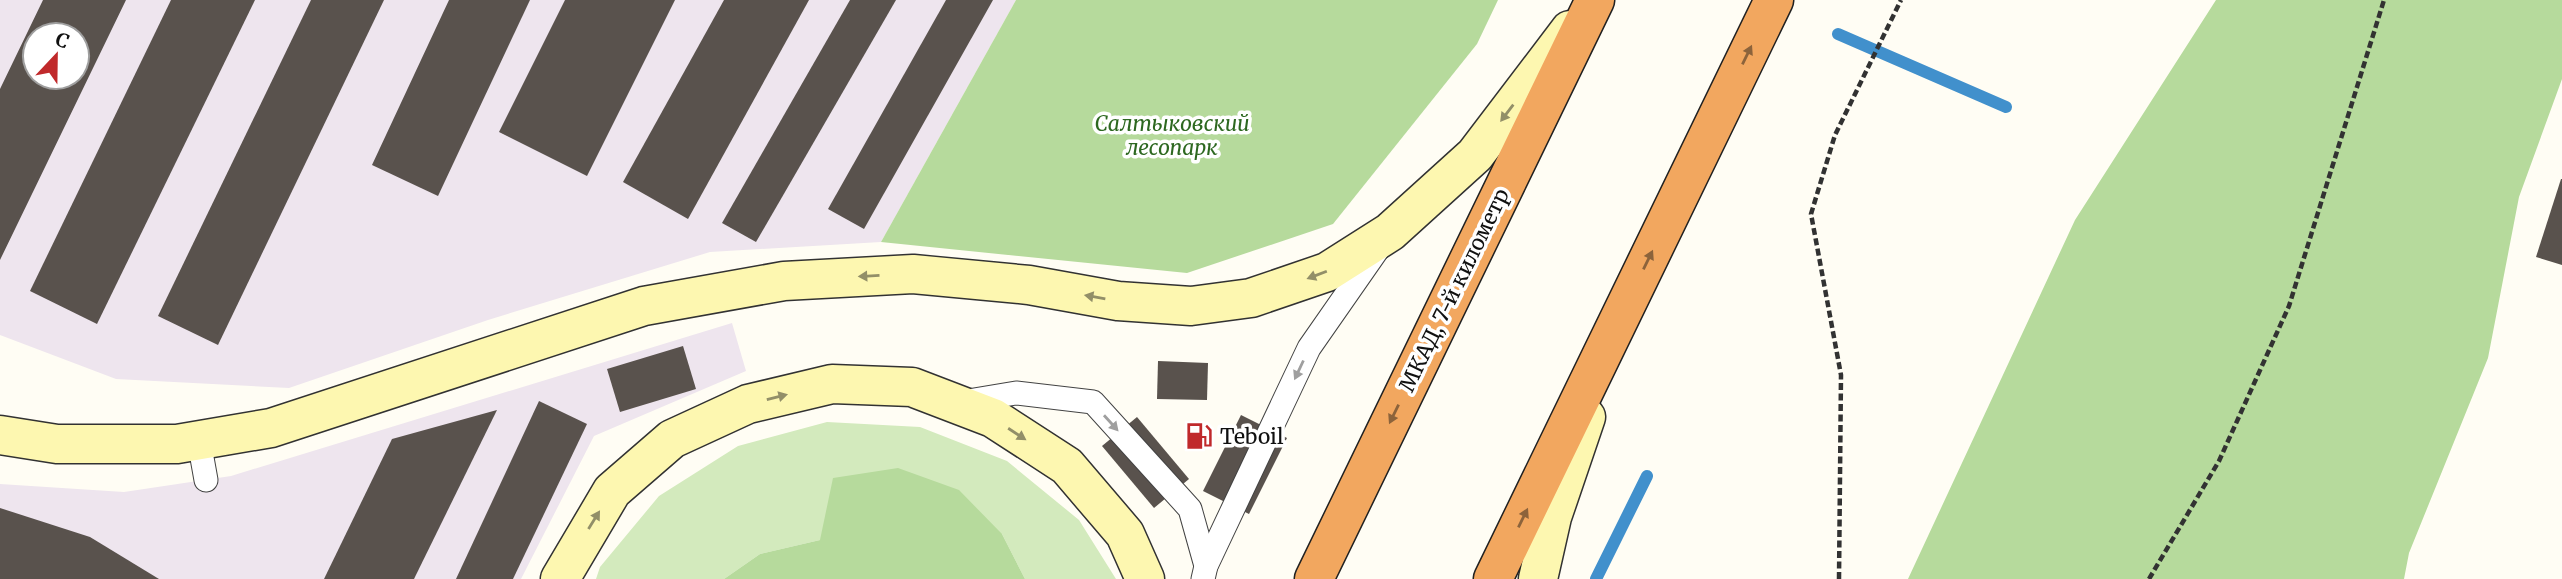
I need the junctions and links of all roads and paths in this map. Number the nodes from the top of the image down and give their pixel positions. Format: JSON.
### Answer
{"nodes":[{"id":1,"x":1594,"y":0,"type":"edge"},
{"id":2,"x":1774,"y":0,"type":"edge"},
{"id":3,"x":1901,"y":0,"type":"edge"},
{"id":4,"x":2384,"y":0,"type":"edge"},
{"id":5,"x":1390,"y":232,"type":"junction"},
{"id":6,"x":1618,"y":321,"type":"junction"},
{"id":7,"x":956,"y":404,"type":"junction"},
{"id":8,"x":0,"y":435,"type":"edge"},
{"id":9,"x":200,"y":441,"type":"junction"},
{"id":10,"x":206,"y":480,"type":"dead end"},
{"id":11,"x":1204,"y":573,"type":"edge"},
{"id":12,"x":560,"y":579,"type":"edge"},
{"id":13,"x":1145,"y":579,"type":"edge"},
{"id":14,"x":1314,"y":579,"type":"edge"},
{"id":15,"x":1493,"y":579,"type":"edge"},
{"id":16,"x":1538,"y":579,"type":"edge"},
{"id":17,"x":1839,"y":579,"type":"edge"},
{"id":18,"x":2149,"y":579,"type":"edge"}],
"edges":[{"from":1,"to":5,"type":"main road","one_way":true},
{"from":1,"to":14,"type":"highway","name":"МКАД, 7-й километр","one_way":true},
{"from":6,"to":2,"type":"highway","one_way":true},
{"from":3,"to":17,"type":"path"},
{"from":4,"to":18,"type":"path"},
{"from":5,"to":9,"type":"main road","one_way":true},
{"from":5,"to":11,"type":"lane","one_way":true},
{"from":15,"to":6,"type":"highway","one_way":true},
{"from":6,"to":16,"type":"main road"},
{"from":7,"to":11,"type":"lane","one_way":true},
{"from":12,"to":7,"type":"main road","one_way":true},
{"from":7,"to":13,"type":"main road","one_way":true},
{"from":8,"to":9,"type":"main road"},
{"from":9,"to":10,"type":"lane"}]}
